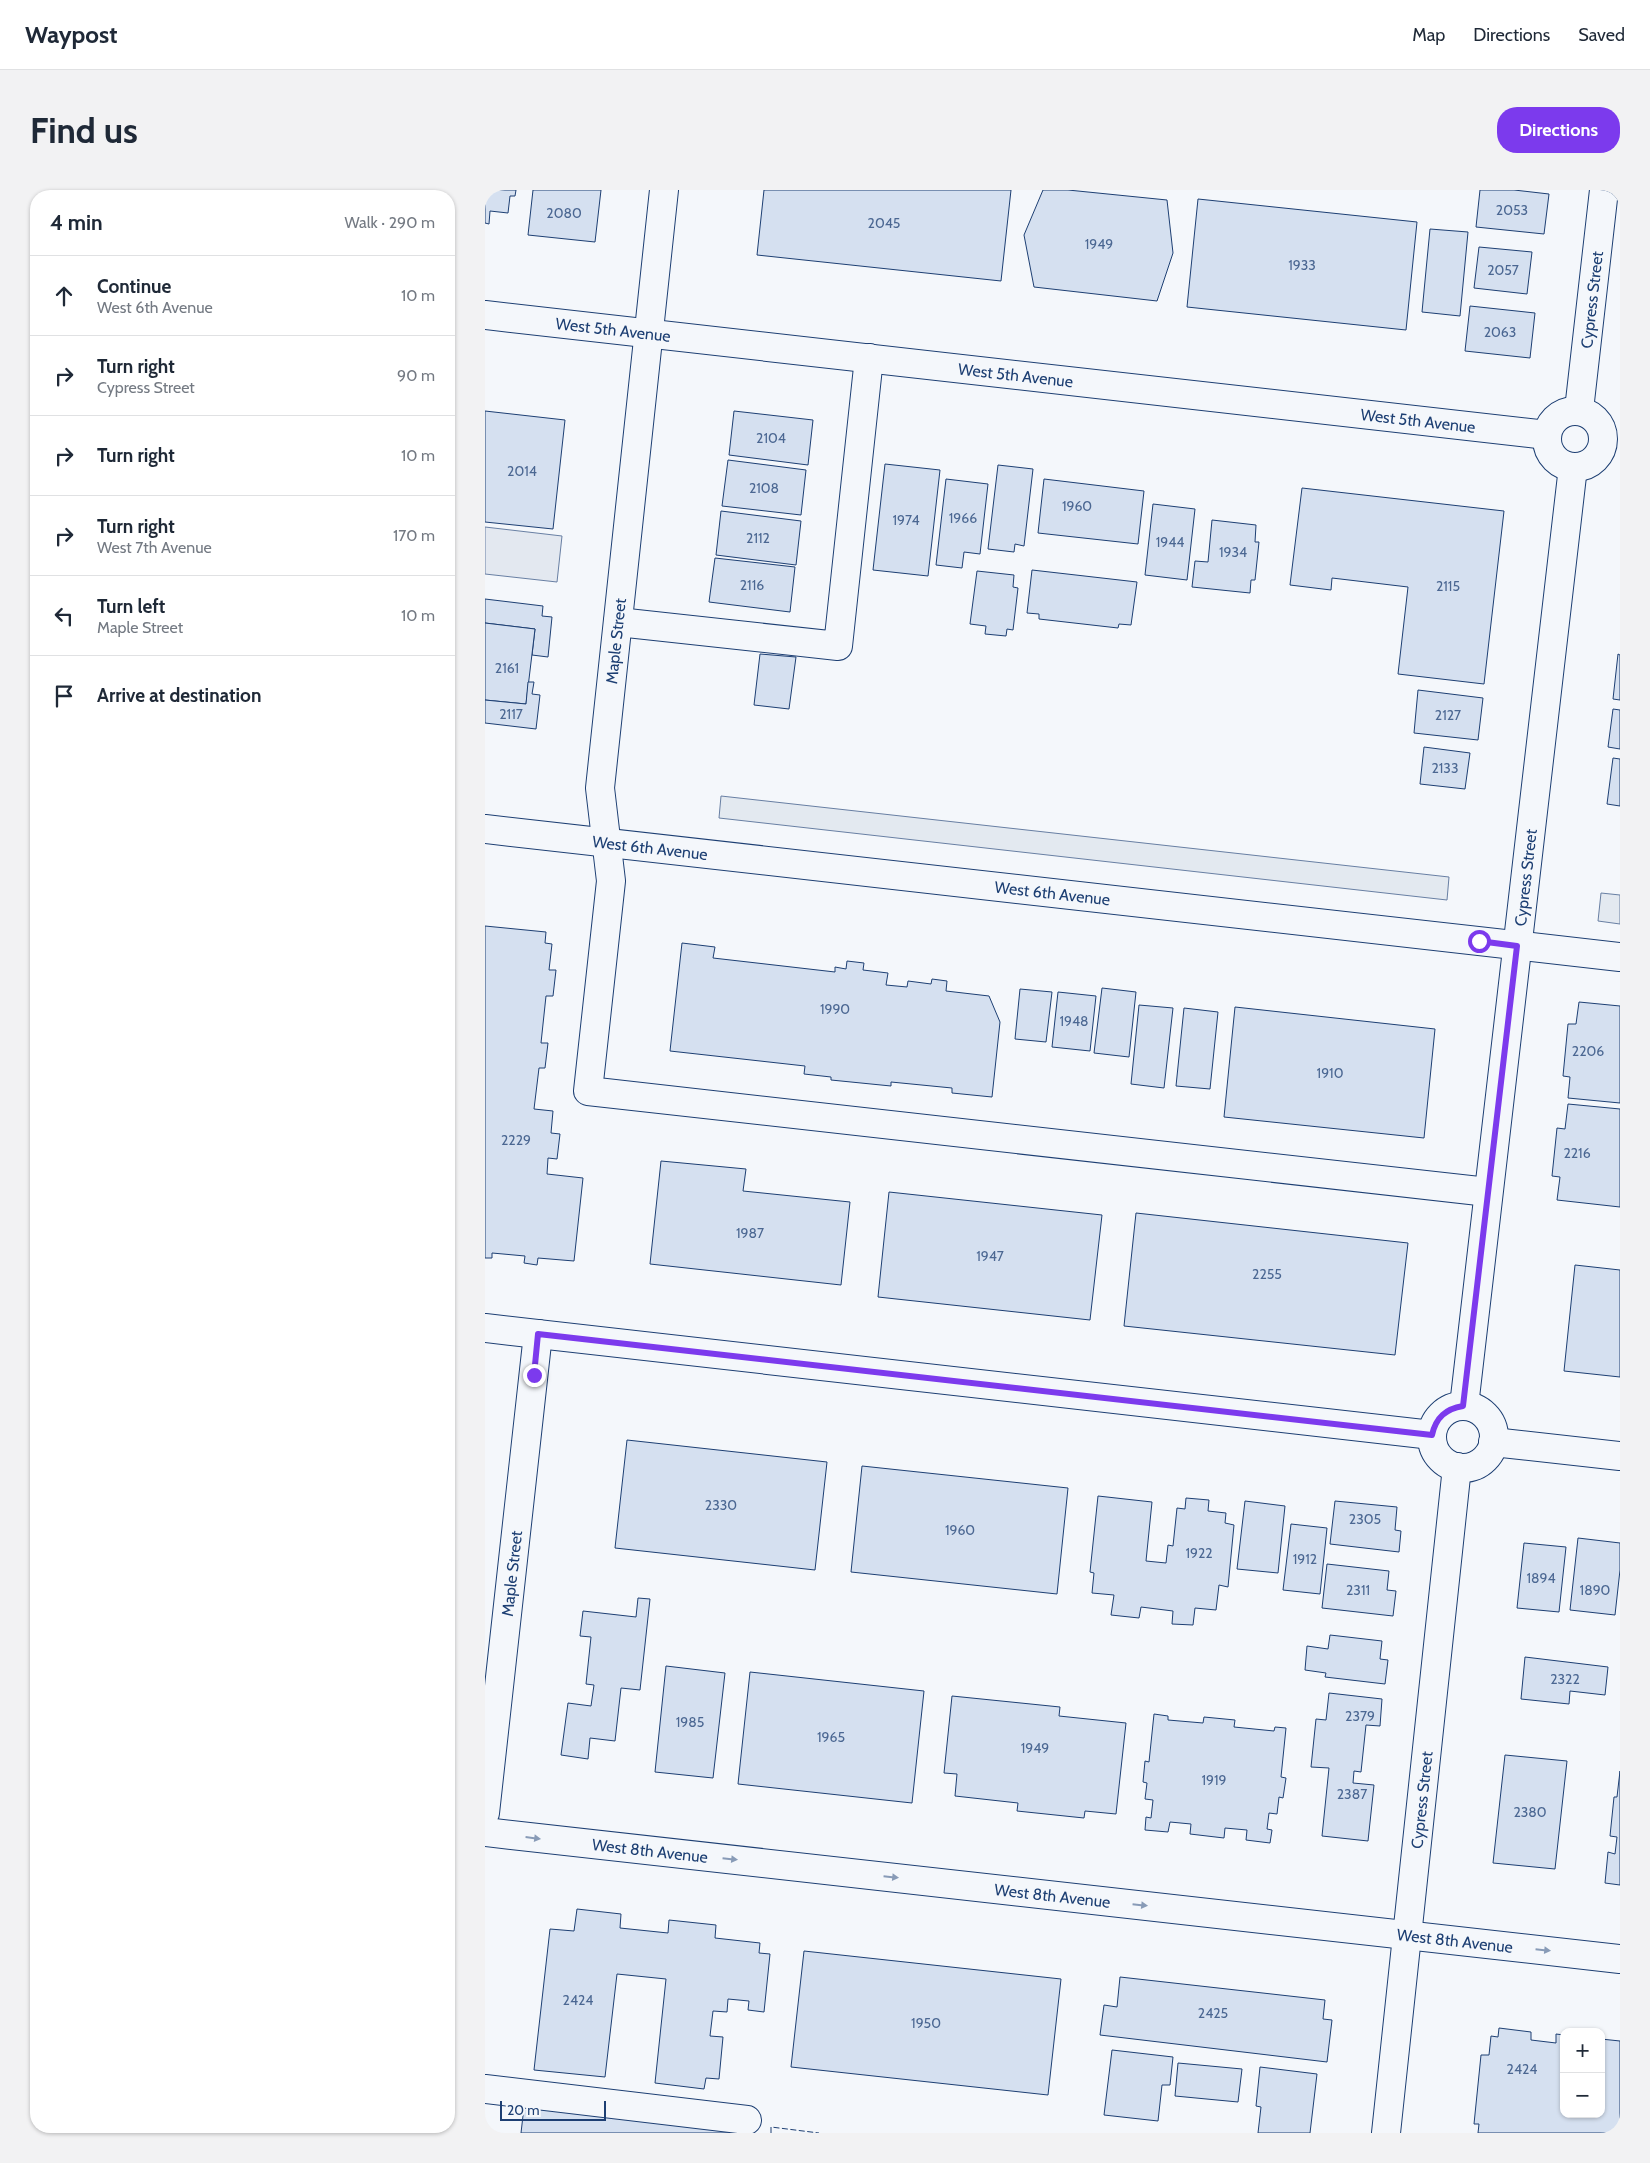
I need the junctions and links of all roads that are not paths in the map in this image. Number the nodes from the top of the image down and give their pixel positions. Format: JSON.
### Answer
{"nodes":[{"id":1,"x":664,"y":190,"type":"edge"},
{"id":2,"x":1604,"y":190,"type":"edge"},
{"id":3,"x":485,"y":315,"type":"edge"},
{"id":4,"x":648,"y":334,"type":"junction"},
{"id":5,"x":869,"y":358,"type":"junction"},
{"id":6,"x":1579,"y":410,"type":"junction"},
{"id":7,"x":1547,"y":435,"type":"junction"},
{"id":8,"x":1612,"y":442,"type":"edge"},
{"id":9,"x":1573,"y":467,"type":"junction"},
{"id":10,"x":618,"y":622,"type":"junction"},
{"id":11,"x":485,"y":829,"type":"edge"},
{"id":12,"x":607,"y":842,"type":"junction"},
{"id":13,"x":1517,"y":946,"type":"junction"},
{"id":14,"x":1620,"y":957,"type":"edge"},
{"id":15,"x":1489,"y":1192,"type":"junction"},
{"id":16,"x":485,"y":1328,"type":"edge"},
{"id":17,"x":538,"y":1334,"type":"junction"},
{"id":18,"x":1463,"y":1406,"type":"junction"},
{"id":19,"x":1432,"y":1435,"type":"junction"},
{"id":20,"x":1493,"y":1442,"type":"junction"},
{"id":21,"x":1620,"y":1456,"type":"edge"},
{"id":22,"x":1457,"y":1467,"type":"junction"},
{"id":23,"x":485,"y":1813,"type":"edge"},
{"id":24,"x":485,"y":1832,"type":"edge"},
{"id":25,"x":1408,"y":1934,"type":"junction"},
{"id":26,"x":1620,"y":1958,"type":"edge"},
{"id":27,"x":485,"y":2088,"type":"edge"},
{"id":28,"x":747,"y":2120,"type":"dead end"},
{"id":29,"x":1386,"y":2133,"type":"edge"}],
"edges":[{"from":1,"to":4,"type":"street","name":"Maple Street"},
{"from":2,"to":6,"type":"street","name":"Cypress Street"},
{"from":3,"to":4,"type":"street","name":"West 5th Avenue"},
{"from":4,"to":5,"type":"street","name":"West 5th Avenue"},
{"from":4,"to":10,"type":"street","name":"Maple Street"},
{"from":5,"to":7,"type":"street","name":"West 5th Avenue"},
{"from":5,"to":10,"type":"street"},
{"from":6,"to":7,"type":"street"},
{"from":6,"to":8,"type":"street"},
{"from":7,"to":9,"type":"street"},
{"from":8,"to":9,"type":"street"},
{"from":9,"to":13,"type":"street","name":"Cypress Street"},
{"from":10,"to":12,"type":"street","name":"Maple Street"},
{"from":11,"to":12,"type":"street","name":"West 6th Avenue"},
{"from":12,"to":13,"type":"street","name":"West 6th Avenue"},
{"from":12,"to":15,"type":"street","name":"Maple Street"},
{"from":13,"to":14,"type":"street","name":"West 6th Avenue"},
{"from":13,"to":15,"type":"street","name":"Cypress Street"},
{"from":15,"to":18,"type":"street","name":"Cypress Street"},
{"from":16,"to":17,"type":"street"},
{"from":17,"to":19,"type":"street"},
{"from":17,"to":23,"type":"street","name":"Maple Street"},
{"from":18,"to":19,"type":"street"},
{"from":18,"to":20,"type":"street"},
{"from":19,"to":22,"type":"street"},
{"from":20,"to":21,"type":"street"},
{"from":20,"to":22,"type":"street"},
{"from":22,"to":25,"type":"street","name":"Cypress Street"},
{"from":24,"to":25,"type":"street","name":"West 8th Avenue","one_way":true},
{"from":25,"to":26,"type":"street","name":"West 8th Avenue","one_way":true},
{"from":25,"to":29,"type":"street","name":"Cypress Street"},
{"from":27,"to":28,"type":"street"}]}
